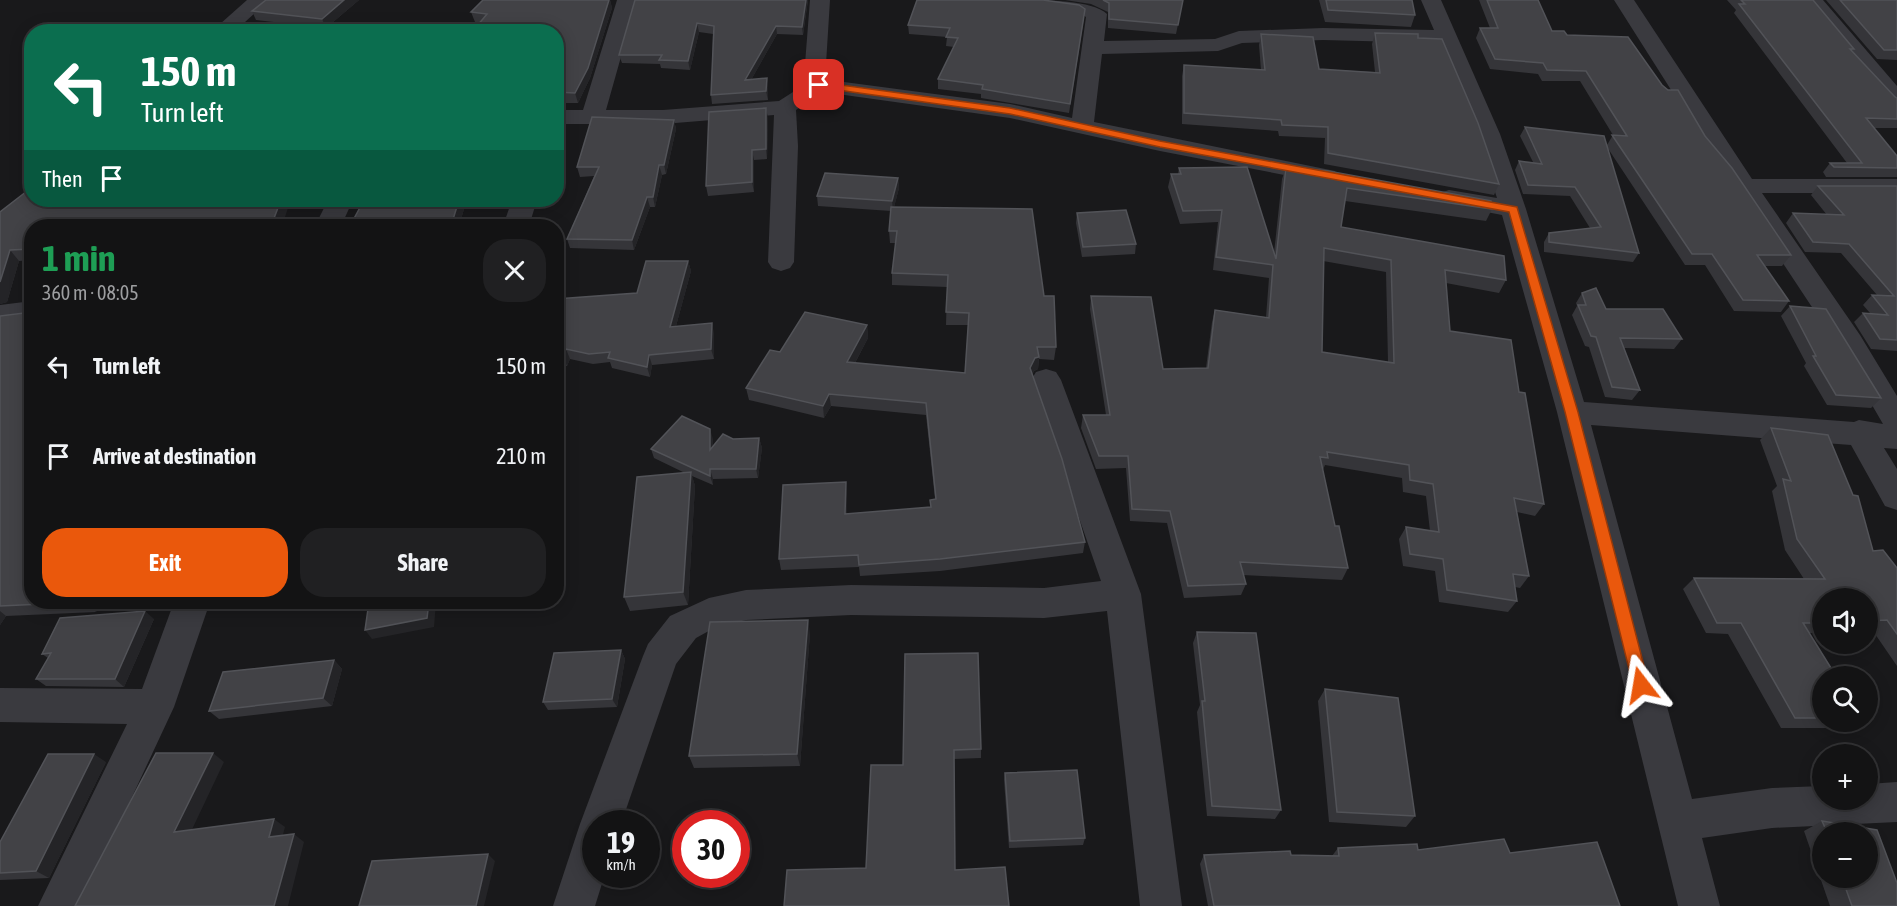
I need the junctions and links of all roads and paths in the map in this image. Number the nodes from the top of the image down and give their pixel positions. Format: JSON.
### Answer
{"nodes":[{"id":1,"x":259,"y":0,"type":"edge"},
{"id":2,"x":627,"y":0,"type":"edge"},
{"id":3,"x":820,"y":0,"type":"edge"},
{"id":4,"x":1031,"y":0,"type":"edge"},
{"id":5,"x":1431,"y":0,"type":"edge"},
{"id":6,"x":1624,"y":0,"type":"edge"},
{"id":7,"x":1812,"y":0,"type":"edge"},
{"id":8,"x":230,"y":24,"type":"edge"},
{"id":9,"x":1446,"y":37,"type":"junction"},
{"id":10,"x":1092,"y":48,"type":"junction"},
{"id":11,"x":819,"y":85,"type":"junction"},
{"id":12,"x":1897,"y":100,"type":"edge"},
{"id":13,"x":785,"y":107,"type":"junction"},
{"id":14,"x":593,"y":116,"type":"junction"},
{"id":15,"x":564,"y":117,"type":"edge"},
{"id":16,"x":1082,"y":126,"type":"junction"},
{"id":17,"x":1353,"y":181,"type":"edge"},
{"id":18,"x":1744,"y":186,"type":"junction"},
{"id":19,"x":1897,"y":186,"type":"edge"},
{"id":20,"x":1433,"y":196,"type":"edge"},
{"id":21,"x":1513,"y":209,"type":"junction"},
{"id":22,"x":781,"y":262,"type":"dead end"},
{"id":23,"x":24,"y":311,"type":"edge"},
{"id":24,"x":0,"y":315,"type":"edge"},
{"id":25,"x":1046,"y":380,"type":"dead end"},
{"id":26,"x":1572,"y":412,"type":"junction"},
{"id":27,"x":1897,"y":422,"type":"edge"},
{"id":28,"x":1859,"y":432,"type":"junction"},
{"id":29,"x":1897,"y":436,"type":"edge"},
{"id":30,"x":1897,"y":497,"type":"edge"},
{"id":31,"x":1123,"y":594,"type":"junction"},
{"id":32,"x":190,"y":609,"type":"edge"},
{"id":33,"x":0,"y":705,"type":"edge"},
{"id":34,"x":155,"y":706,"type":"junction"},
{"id":35,"x":1897,"y":802,"type":"edge"},
{"id":36,"x":604,"y":810,"type":"edge"},
{"id":37,"x":1676,"y":822,"type":"junction"},
{"id":38,"x":582,"y":882,"type":"edge"},
{"id":39,"x":59,"y":906,"type":"edge"},
{"id":40,"x":574,"y":906,"type":"edge"},
{"id":41,"x":1161,"y":906,"type":"edge"},
{"id":42,"x":1699,"y":906,"type":"edge"}],
"edges":[{"from":1,"to":8,"type":"street"},
{"from":2,"to":14,"type":"street"},
{"from":3,"to":11,"type":"street"},
{"from":4,"to":10,"type":"street"},
{"from":5,"to":9,"type":"street"},
{"from":6,"to":18,"type":"street"},
{"from":7,"to":12,"type":"street"},
{"from":9,"to":10,"type":"street"},
{"from":9,"to":21,"type":"street"},
{"from":10,"to":16,"type":"street"},
{"from":11,"to":13,"type":"street"},
{"from":11,"to":16,"type":"street"},
{"from":13,"to":14,"type":"street"},
{"from":13,"to":22,"type":"street"},
{"from":14,"to":15,"type":"street"},
{"from":16,"to":17,"type":"street"},
{"from":18,"to":19,"type":"street"},
{"from":18,"to":27,"type":"street"},
{"from":20,"to":21,"type":"street"},
{"from":21,"to":26,"type":"street"},
{"from":23,"to":24,"type":"street"},
{"from":25,"to":31,"type":"street"},
{"from":26,"to":28,"type":"street"},
{"from":26,"to":37,"type":"street"},
{"from":28,"to":29,"type":"street"},
{"from":28,"to":30,"type":"street"},
{"from":31,"to":36,"type":"street"},
{"from":31,"to":41,"type":"street"},
{"from":32,"to":34,"type":"street"},
{"from":33,"to":34,"type":"street"},
{"from":34,"to":39,"type":"street"},
{"from":35,"to":37,"type":"street"},
{"from":37,"to":42,"type":"street"},
{"from":38,"to":40,"type":"street"}]}
